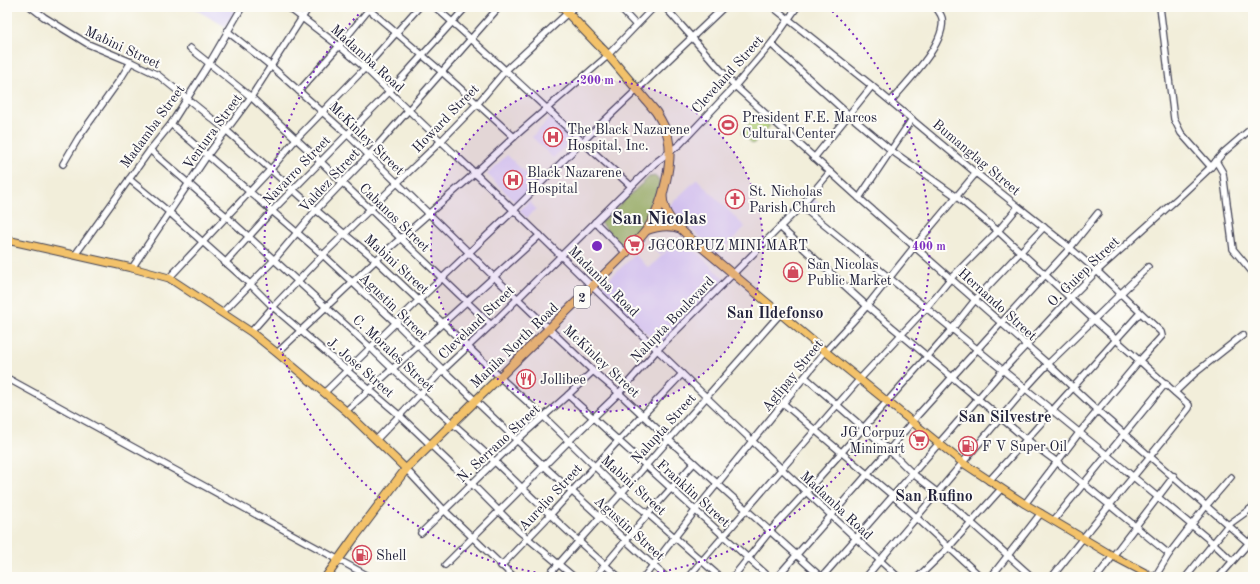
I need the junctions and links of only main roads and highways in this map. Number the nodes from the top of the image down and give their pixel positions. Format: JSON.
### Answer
{"nodes":[{"id":1,"x":568,"y":9,"type":"edge"},
{"id":2,"x":663,"y":193,"type":"junction"},
{"id":3,"x":682,"y":230,"type":"junction"},
{"id":4,"x":646,"y":231,"type":"junction"},
{"id":5,"x":7,"y":240,"type":"edge"},
{"id":6,"x":406,"y":469,"type":"junction"},
{"id":7,"x":326,"y":577,"type":"edge"},
{"id":8,"x":1154,"y":577,"type":"edge"}],
"edges":[{"from":1,"to":2,"type":"highway","name":"Manila North Road","number":"2"},
{"from":2,"to":3,"type":"main road"},
{"from":2,"to":4,"type":"highway","name":"Manila North Road","number":"2"},
{"from":3,"to":4,"type":"main road"},
{"from":3,"to":8,"type":"main road"},
{"from":4,"to":6,"type":"highway","name":"Manila North Road","number":"2"},
{"from":5,"to":6,"type":"main road"},
{"from":6,"to":7,"type":"highway","name":"Manila North Road","number":"2"}]}
